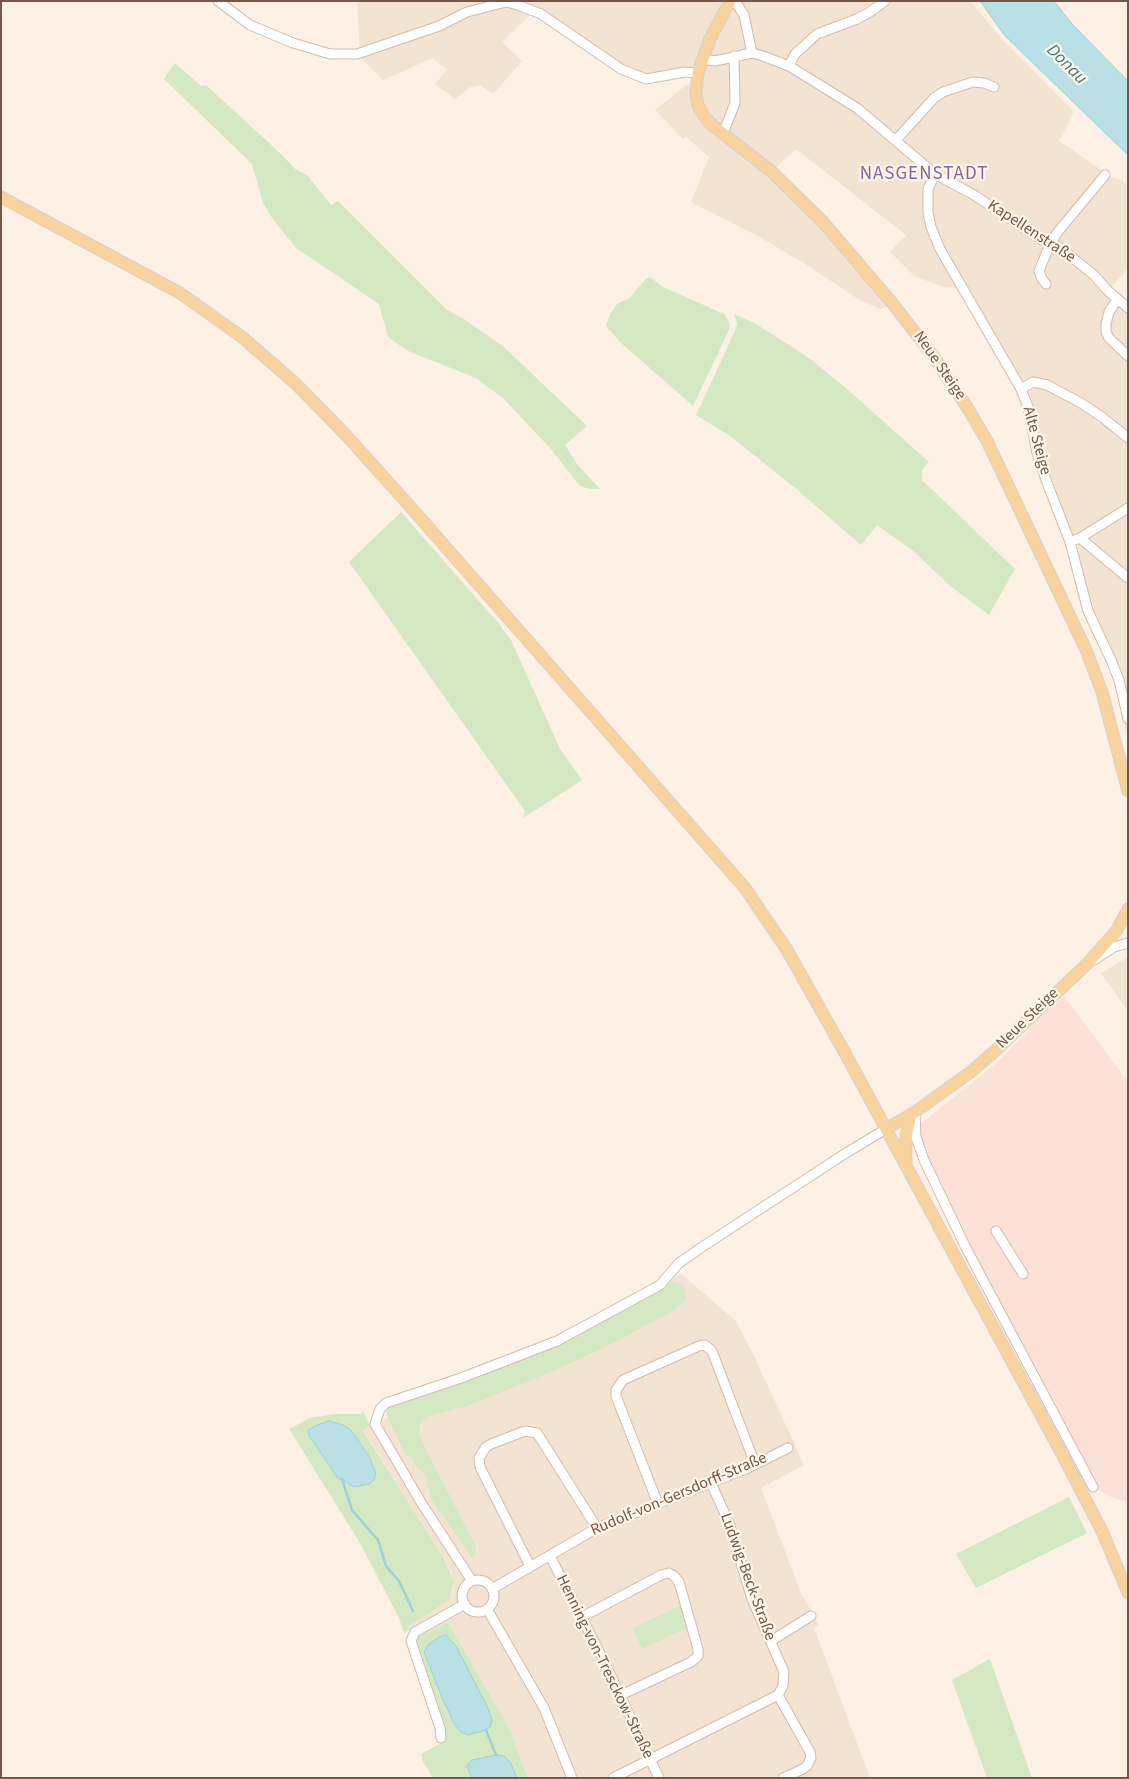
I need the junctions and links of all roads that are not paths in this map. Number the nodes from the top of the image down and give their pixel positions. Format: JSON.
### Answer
{"nodes":[{"id":1,"x":218,"y":1,"type":"edge"},
{"id":2,"x":730,"y":1,"type":"edge"},
{"id":3,"x":735,"y":1,"type":"edge"},
{"id":4,"x":885,"y":1,"type":"edge"},
{"id":5,"x":752,"y":53,"type":"junction"},
{"id":6,"x":734,"y":56,"type":"junction"},
{"id":7,"x":703,"y":59,"type":"junction"},
{"id":8,"x":789,"y":66,"type":"junction"},
{"id":9,"x":698,"y":73,"type":"junction"},
{"id":10,"x":994,"y":87,"type":"dead end"},
{"id":11,"x":723,"y":134,"type":"junction"},
{"id":12,"x":896,"y":140,"type":"junction"},
{"id":13,"x":935,"y":174,"type":"junction"},
{"id":14,"x":1105,"y":175,"type":"dead end"},
{"id":15,"x":1,"y":197,"type":"edge"},
{"id":16,"x":1050,"y":244,"type":"junction"},
{"id":17,"x":1046,"y":284,"type":"dead end"},
{"id":18,"x":1117,"y":300,"type":"junction"},
{"id":19,"x":1128,"y":308,"type":"edge"},
{"id":20,"x":1128,"y":356,"type":"edge"},
{"id":21,"x":1021,"y":389,"type":"junction"},
{"id":22,"x":1128,"y":438,"type":"edge"},
{"id":23,"x":1128,"y":508,"type":"edge"},
{"id":24,"x":1080,"y":538,"type":"junction"},
{"id":25,"x":1070,"y":542,"type":"junction"},
{"id":26,"x":1128,"y":578,"type":"edge"},
{"id":27,"x":1128,"y":719,"type":"edge"},
{"id":28,"x":1128,"y":792,"type":"edge"},
{"id":29,"x":1126,"y":916,"type":"edge"},
{"id":30,"x":1128,"y":943,"type":"edge"},
{"id":31,"x":1087,"y":964,"type":"junction"},
{"id":32,"x":913,"y":1113,"type":"junction"},
{"id":33,"x":886,"y":1129,"type":"junction"},
{"id":34,"x":906,"y":1165,"type":"junction"},
{"id":35,"x":996,"y":1231,"type":"dead end"},
{"id":36,"x":1023,"y":1274,"type":"dead end"},
{"id":37,"x":788,"y":1448,"type":"dead end"},
{"id":38,"x":755,"y":1464,"type":"junction"},
{"id":39,"x":711,"y":1483,"type":"junction"},
{"id":40,"x":1093,"y":1487,"type":"dead end"},
{"id":41,"x":658,"y":1504,"type":"junction"},
{"id":42,"x":597,"y":1528,"type":"junction"},
{"id":43,"x":550,"y":1556,"type":"junction"},
{"id":44,"x":530,"y":1566,"type":"junction"},
{"id":45,"x":472,"y":1581,"type":"junction"},
{"id":46,"x":492,"y":1589,"type":"junction"},
{"id":47,"x":1128,"y":1593,"type":"edge"},
{"id":48,"x":465,"y":1604,"type":"junction"},
{"id":49,"x":488,"y":1609,"type":"junction"},
{"id":50,"x":811,"y":1616,"type":"dead end"},
{"id":51,"x":582,"y":1617,"type":"junction"},
{"id":52,"x":771,"y":1641,"type":"junction"},
{"id":53,"x":621,"y":1695,"type":"junction"},
{"id":54,"x":778,"y":1695,"type":"junction"},
{"id":55,"x":441,"y":1738,"type":"dead end"},
{"id":56,"x":650,"y":1760,"type":"junction"},
{"id":57,"x":572,"y":1778,"type":"edge"},
{"id":58,"x":614,"y":1778,"type":"edge"},
{"id":59,"x":659,"y":1778,"type":"edge"},
{"id":60,"x":783,"y":1778,"type":"edge"}],
"edges":[{"from":1,"to":9,"type":"street"},
{"from":2,"to":7,"type":"main road","name":"Neue Steige"},
{"from":3,"to":5,"type":"street"},
{"from":4,"to":8,"type":"street"},
{"from":5,"to":6,"type":"street","name":"Kapellenstraße"},
{"from":5,"to":8,"type":"street","name":"Kapellenstraße"},
{"from":6,"to":7,"type":"street","name":"Kapellenstraße"},
{"from":6,"to":11,"type":"street"},
{"from":7,"to":9,"type":"main road","name":"Neue Steige"},
{"from":8,"to":12,"type":"street","name":"Kapellenstraße"},
{"from":9,"to":11,"type":"main road","name":"Neue Steige"},
{"from":10,"to":12,"type":"street"},
{"from":11,"to":28,"type":"main road","name":"Neue Steige"},
{"from":12,"to":13,"type":"street","name":"Kapellenstraße"},
{"from":13,"to":16,"type":"street","name":"Kapellenstraße"},
{"from":13,"to":21,"type":"street","name":"Alte Steige"},
{"from":14,"to":16,"type":"street"},
{"from":15,"to":33,"type":"main road"},
{"from":16,"to":17,"type":"street"},
{"from":16,"to":18,"type":"street","name":"Kapellenstraße"},
{"from":18,"to":19,"type":"street","name":"Kapellenstraße"},
{"from":18,"to":20,"type":"street"},
{"from":21,"to":22,"type":"street"},
{"from":21,"to":25,"type":"street","name":"Alte Steige"},
{"from":23,"to":24,"type":"street"},
{"from":24,"to":25,"type":"street"},
{"from":24,"to":26,"type":"street"},
{"from":25,"to":27,"type":"street","name":"Alte Steige"},
{"from":29,"to":31,"type":"main road","name":"Neue Steige"},
{"from":30,"to":31,"type":"street"},
{"from":31,"to":32,"type":"main road","name":"Neue Steige"},
{"from":32,"to":33,"type":"main road","name":"Neue Steige"},
{"from":32,"to":34,"type":"main road"},
{"from":32,"to":40,"type":"street"},
{"from":33,"to":34,"type":"main road"},
{"from":33,"to":45,"type":"street"},
{"from":34,"to":47,"type":"main road"},
{"from":35,"to":36,"type":"street"},
{"from":37,"to":38,"type":"street","name":"Rudolf-von-Gersdorff-Straße"},
{"from":38,"to":39,"type":"street","name":"Rudolf-von-Gersdorff-Straße"},
{"from":38,"to":41,"type":"street"},
{"from":39,"to":41,"type":"street","name":"Rudolf-von-Gersdorff-Straße"},
{"from":39,"to":52,"type":"street","name":"Ludwig-Beck-Straße"},
{"from":41,"to":42,"type":"street","name":"Rudolf-von-Gersdorff-Straße"},
{"from":42,"to":43,"type":"street","name":"Rudolf-von-Gersdorff-Straße"},
{"from":42,"to":44,"type":"street"},
{"from":43,"to":44,"type":"street","name":"Rudolf-von-Gersdorff-Straße"},
{"from":43,"to":51,"type":"street","name":"Henning-von-Tresckow-Straße"},
{"from":44,"to":46,"type":"street","name":"Rudolf-von-Gersdorff-Straße"},
{"from":45,"to":46,"type":"street"},
{"from":45,"to":48,"type":"street"},
{"from":46,"to":49,"type":"street"},
{"from":48,"to":49,"type":"street"},
{"from":48,"to":55,"type":"street"},
{"from":49,"to":57,"type":"street"},
{"from":50,"to":52,"type":"street"},
{"from":51,"to":53,"type":"street","name":"Henning-von-Tresckow-Straße"},
{"from":51,"to":53,"type":"street"},
{"from":52,"to":54,"type":"street","name":"Ludwig-Beck-Straße"},
{"from":53,"to":56,"type":"street","name":"Henning-von-Tresckow-Straße"},
{"from":54,"to":56,"type":"street"},
{"from":54,"to":60,"type":"street"},
{"from":56,"to":58,"type":"street"},
{"from":56,"to":59,"type":"street","name":"Henning-von-Tresckow-Straße"}]}
